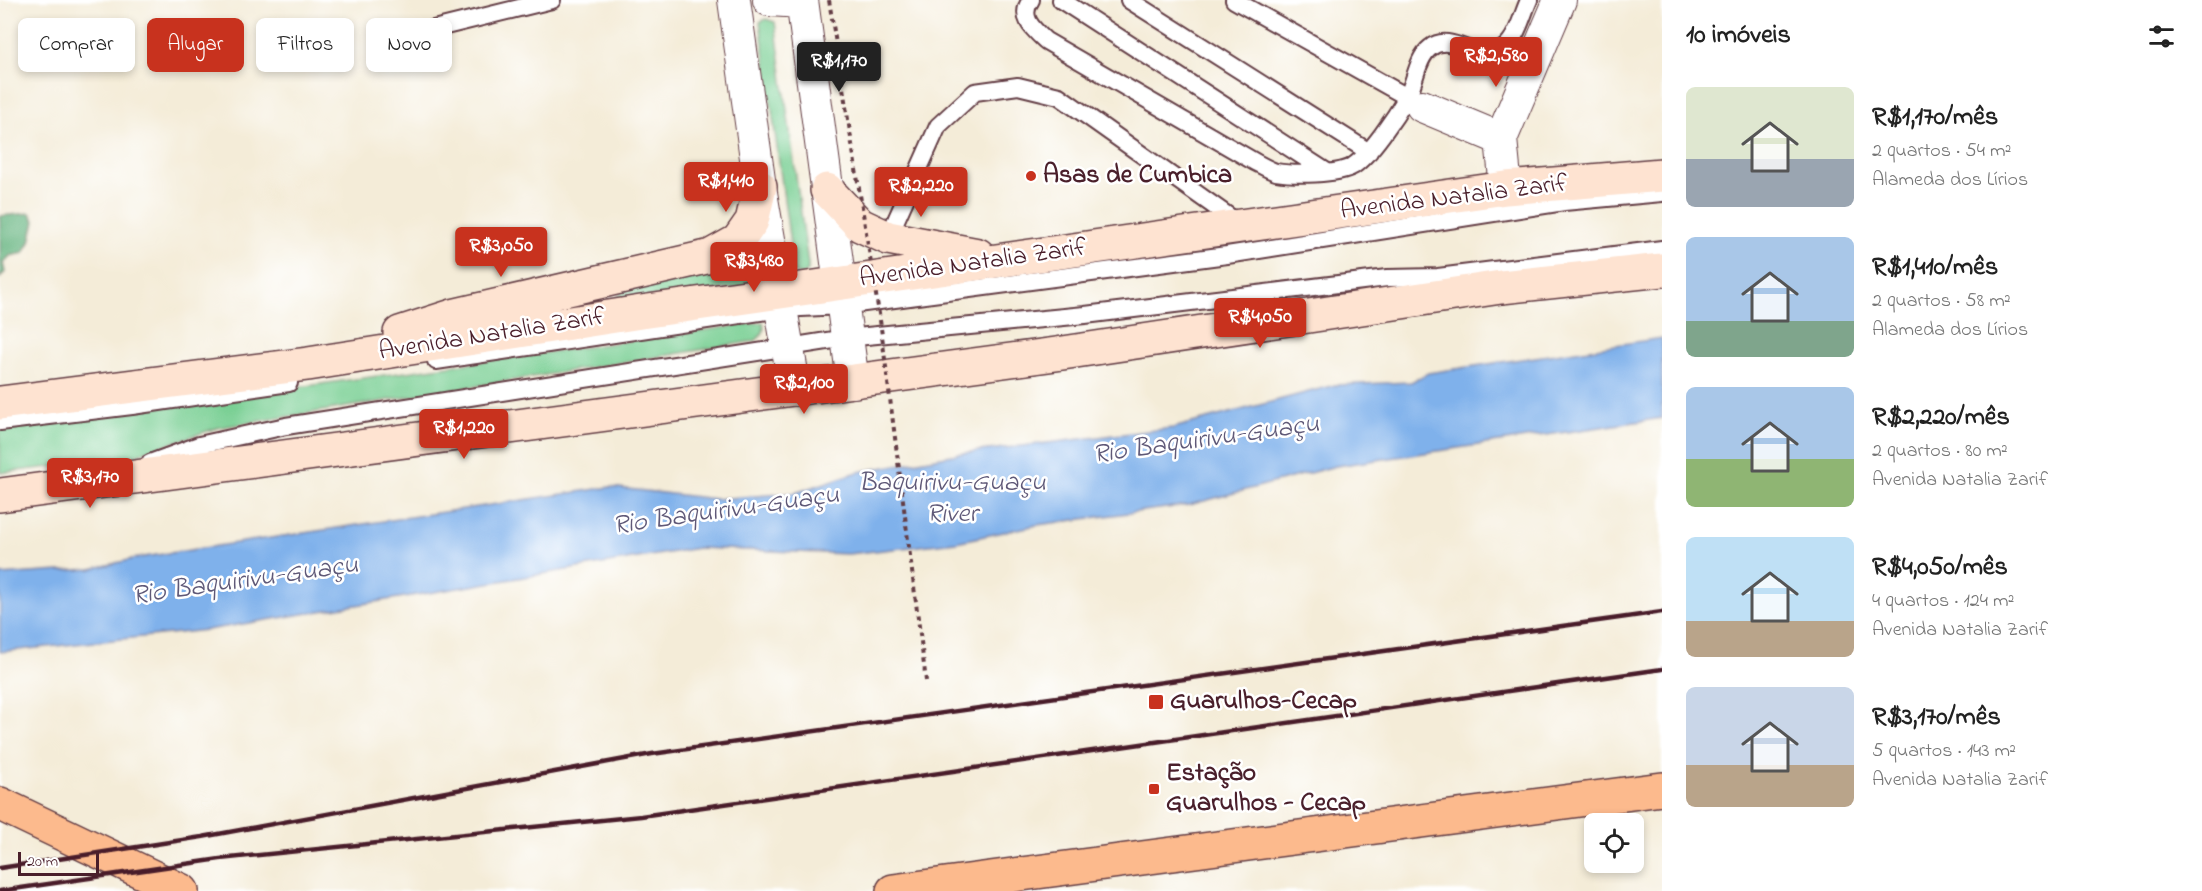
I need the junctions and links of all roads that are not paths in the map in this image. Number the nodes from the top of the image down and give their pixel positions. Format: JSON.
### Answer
{"nodes":[{"id":1,"x":552,"y":0,"type":"edge"},
{"id":2,"x":734,"y":0,"type":"edge"},
{"id":3,"x":770,"y":0,"type":"edge"},
{"id":4,"x":813,"y":0,"type":"edge"},
{"id":5,"x":1030,"y":0,"type":"edge"},
{"id":6,"x":1061,"y":0,"type":"edge"},
{"id":7,"x":1129,"y":0,"type":"edge"},
{"id":8,"x":1234,"y":0,"type":"edge"},
{"id":9,"x":1529,"y":0,"type":"edge"},
{"id":10,"x":1560,"y":0,"type":"edge"},
{"id":11,"x":452,"y":24,"type":"edge"},
{"id":12,"x":1414,"y":101,"type":"junction"},
{"id":13,"x":1501,"y":140,"type":"junction"},
{"id":14,"x":1369,"y":152,"type":"junction"},
{"id":15,"x":1327,"y":172,"type":"junction"},
{"id":16,"x":1662,"y":175,"type":"edge"},
{"id":17,"x":760,"y":187,"type":"junction"},
{"id":18,"x":1506,"y":188,"type":"junction"},
{"id":19,"x":827,"y":190,"type":"junction"},
{"id":20,"x":1662,"y":193,"type":"edge"},
{"id":21,"x":1243,"y":226,"type":"junction"},
{"id":22,"x":888,"y":238,"type":"junction"},
{"id":23,"x":1662,"y":249,"type":"edge"},
{"id":24,"x":1006,"y":260,"type":"junction"},
{"id":25,"x":1662,"y":270,"type":"edge"},
{"id":26,"x":1072,"y":276,"type":"junction"},
{"id":27,"x":841,"y":295,"type":"junction"},
{"id":28,"x":780,"y":301,"type":"junction"},
{"id":29,"x":846,"y":338,"type":"junction"},
{"id":30,"x":788,"y":347,"type":"junction"},
{"id":31,"x":308,"y":364,"type":"junction"},
{"id":32,"x":853,"y":382,"type":"junction"},
{"id":33,"x":795,"y":390,"type":"junction"},
{"id":34,"x":0,"y":403,"type":"edge"},
{"id":35,"x":0,"y":422,"type":"edge"},
{"id":36,"x":0,"y":483,"type":"edge"},
{"id":37,"x":0,"y":495,"type":"edge"},
{"id":38,"x":1662,"y":789,"type":"edge"},
{"id":39,"x":0,"y":804,"type":"edge"},
{"id":40,"x":182,"y":891,"type":"edge"},
{"id":41,"x":893,"y":891,"type":"edge"}],
"edges":[{"from":1,"to":11,"type":"lane"},
{"from":2,"to":17,"type":"street"},
{"from":3,"to":4,"type":"street"},
{"from":4,"to":19,"type":"street"},
{"from":5,"to":15,"type":"lane"},
{"from":6,"to":15,"type":"lane"},
{"from":7,"to":14,"type":"lane"},
{"from":8,"to":12,"type":"lane"},
{"from":9,"to":12,"type":"lane"},
{"from":10,"to":13,"type":"street"},
{"from":12,"to":13,"type":"street"},
{"from":12,"to":14,"type":"lane"},
{"from":13,"to":18,"type":"street"},
{"from":14,"to":15,"type":"lane"},
{"from":16,"to":18,"type":"main road","name":"Avenida Natalia Zarif"},
{"from":17,"to":28,"type":"street"},
{"from":17,"to":31,"type":"main road"},
{"from":18,"to":21,"type":"main road","name":"Avenida Natalia Zarif"},
{"from":19,"to":22,"type":"main road"},
{"from":19,"to":27,"type":"street"},
{"from":20,"to":26,"type":"lane"},
{"from":21,"to":22,"type":"lane"},
{"from":21,"to":24,"type":"main road","name":"Avenida Natalia Zarif"},
{"from":22,"to":24,"type":"main road"},
{"from":23,"to":29,"type":"lane"},
{"from":24,"to":26,"type":"lane"},
{"from":24,"to":27,"type":"main road","name":"Avenida Natalia Zarif"},
{"from":25,"to":32,"type":"main road"},
{"from":26,"to":27,"type":"lane"},
{"from":27,"to":28,"type":"main road","name":"Avenida Natalia Zarif"},
{"from":27,"to":29,"type":"street"},
{"from":28,"to":30,"type":"street"},
{"from":28,"to":31,"type":"main road","name":"Avenida Natalia Zarif"},
{"from":28,"to":35,"type":"lane"},
{"from":29,"to":30,"type":"lane"},
{"from":29,"to":32,"type":"street"},
{"from":30,"to":33,"type":"street"},
{"from":30,"to":36,"type":"lane"},
{"from":31,"to":34,"type":"main road","name":"Avenida Natalia Zarif"},
{"from":32,"to":33,"type":"main road"},
{"from":33,"to":37,"type":"main road"},
{"from":38,"to":41,"type":"main road"},
{"from":39,"to":40,"type":"main road"}]}
